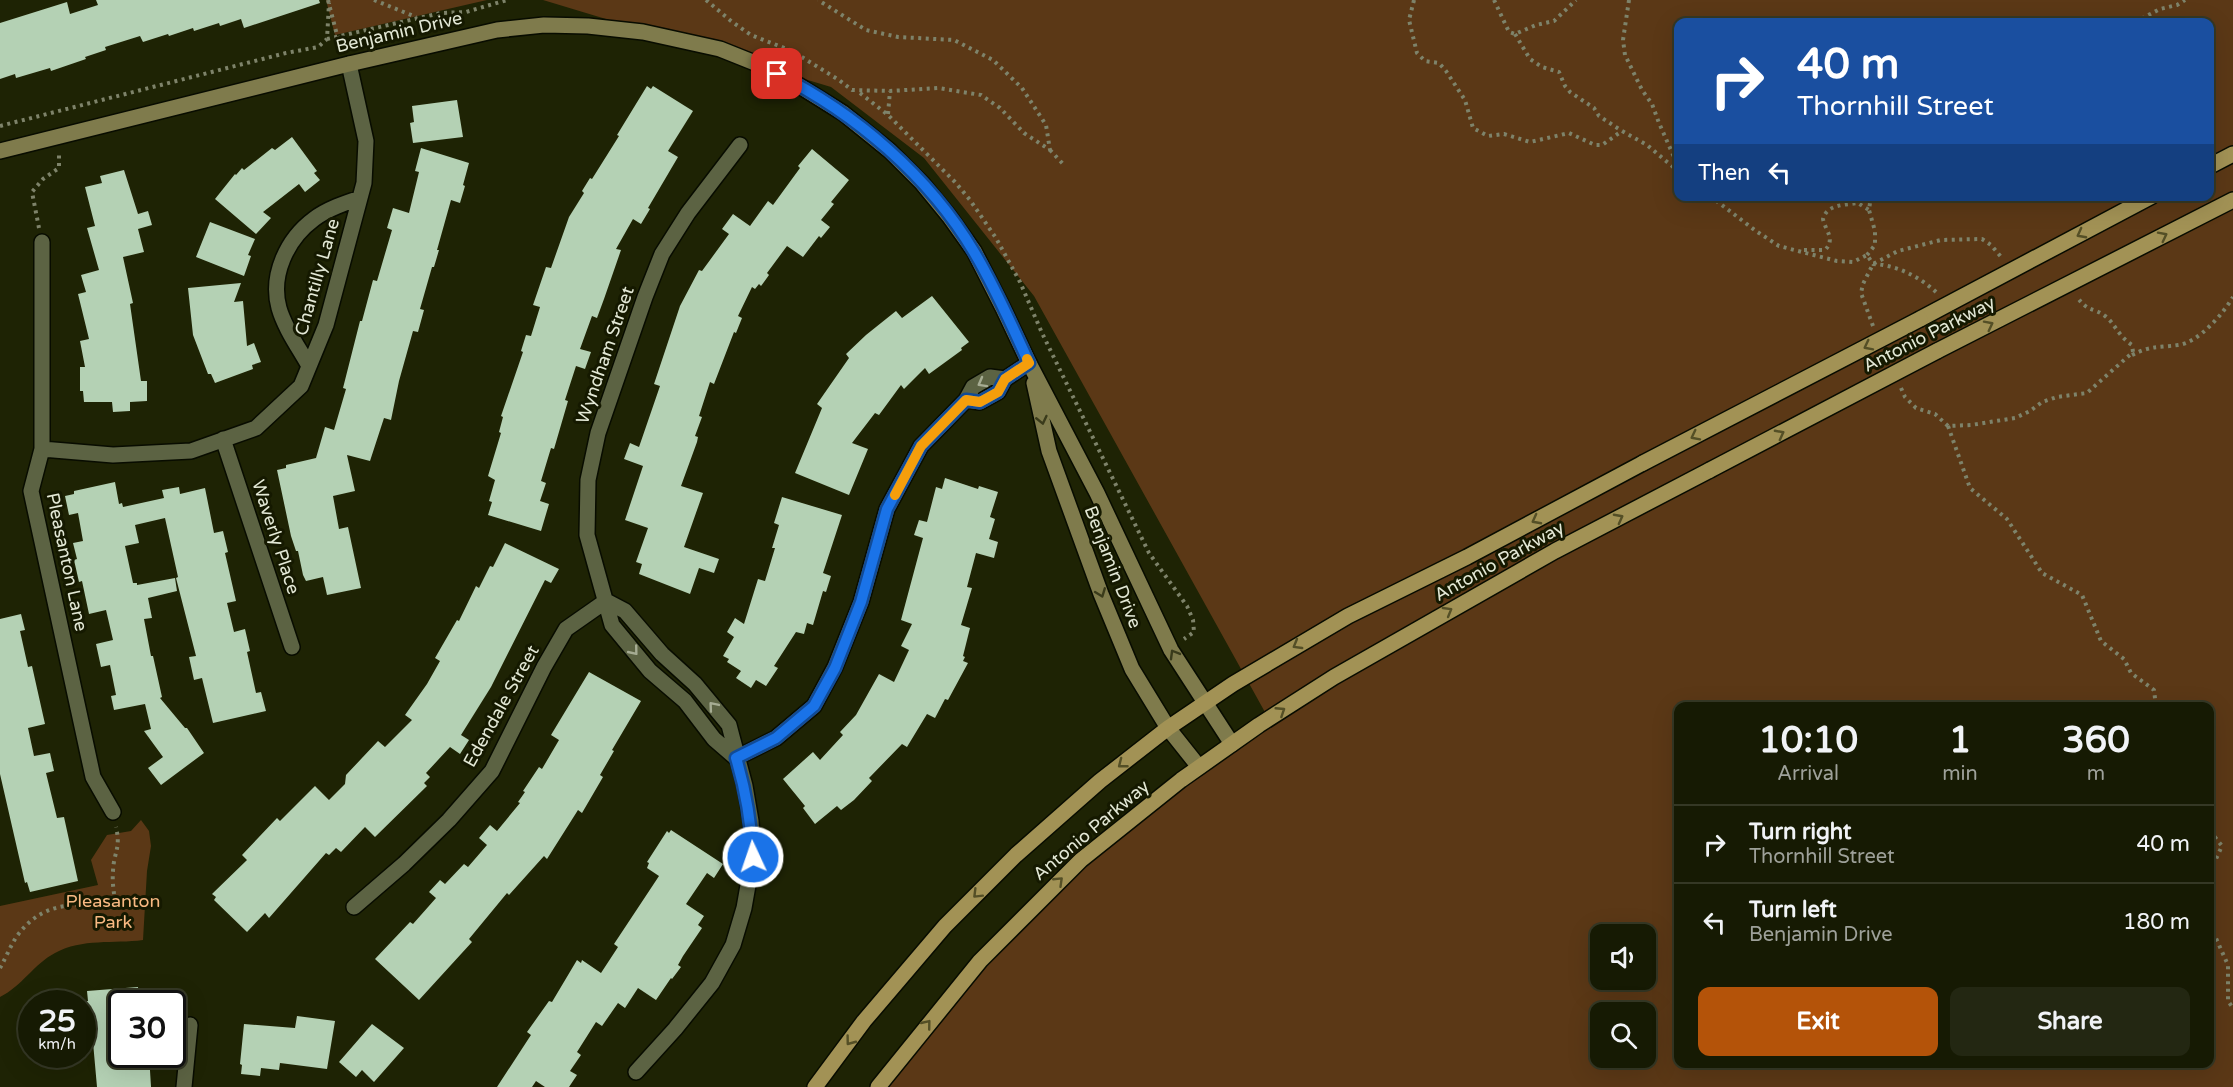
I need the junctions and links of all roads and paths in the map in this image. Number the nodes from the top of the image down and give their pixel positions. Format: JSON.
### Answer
{"nodes":[{"id":1,"x":374,"y":0,"type":"edge"},
{"id":2,"x":507,"y":0,"type":"edge"},
{"id":3,"x":706,"y":0,"type":"edge"},
{"id":4,"x":818,"y":0,"type":"edge"},
{"id":5,"x":1414,"y":0,"type":"edge"},
{"id":6,"x":1494,"y":0,"type":"edge"},
{"id":7,"x":1576,"y":0,"type":"edge"},
{"id":8,"x":1629,"y":0,"type":"edge"},
{"id":9,"x":2184,"y":0,"type":"edge"},
{"id":10,"x":329,"y":1,"type":"edge"},
{"id":11,"x":417,"y":18,"type":"junction"},
{"id":12,"x":2143,"y":18,"type":"edge"},
{"id":13,"x":1515,"y":34,"type":"junction"},
{"id":14,"x":337,"y":35,"type":"junction"},
{"id":15,"x":327,"y":39,"type":"junction"},
{"id":16,"x":349,"y":64,"type":"junction"},
{"id":17,"x":890,"y":92,"type":"junction"},
{"id":18,"x":888,"y":115,"type":"dead end"},
{"id":19,"x":0,"y":126,"type":"edge"},
{"id":20,"x":1622,"y":131,"type":"junction"},
{"id":21,"x":59,"y":137,"type":"junction"},
{"id":22,"x":740,"y":145,"type":"dead end"},
{"id":23,"x":1050,"y":150,"type":"junction"},
{"id":24,"x":0,"y":151,"type":"edge"},
{"id":25,"x":2233,"y":154,"type":"edge"},
{"id":26,"x":1674,"y":159,"type":"edge"},
{"id":27,"x":1063,"y":164,"type":"dead end"},
{"id":28,"x":2214,"y":164,"type":"edge"},
{"id":29,"x":1674,"y":165,"type":"edge"},
{"id":30,"x":360,"y":198,"type":"junction"},
{"id":31,"x":2233,"y":200,"type":"edge"},
{"id":32,"x":1717,"y":201,"type":"edge"},
{"id":33,"x":1865,"y":201,"type":"edge"},
{"id":34,"x":1870,"y":201,"type":"edge"},
{"id":35,"x":2143,"y":201,"type":"edge"},
{"id":36,"x":1860,"y":204,"type":"junction"},
{"id":37,"x":1869,"y":210,"type":"junction"},
{"id":38,"x":42,"y":242,"type":"joint"},
{"id":39,"x":1797,"y":250,"type":"junction"},
{"id":40,"x":1866,"y":255,"type":"junction"},
{"id":41,"x":1873,"y":264,"type":"junction"},
{"id":42,"x":2012,"y":270,"type":"junction"},
{"id":43,"x":2068,"y":284,"type":"junction"},
{"id":44,"x":2233,"y":297,"type":"edge"},
{"id":45,"x":1948,"y":304,"type":"junction"},
{"id":46,"x":1876,"y":334,"type":"dead end"},
{"id":47,"x":2128,"y":357,"type":"junction"},
{"id":48,"x":1029,"y":363,"type":"junction"},
{"id":49,"x":309,"y":366,"type":"junction"},
{"id":50,"x":1900,"y":386,"type":"dead end"},
{"id":51,"x":1948,"y":426,"type":"junction"},
{"id":52,"x":223,"y":440,"type":"junction"},
{"id":53,"x":42,"y":449,"type":"junction"},
{"id":54,"x":606,"y":602,"type":"junction"},
{"id":55,"x":292,"y":647,"type":"dead end"},
{"id":56,"x":2156,"y":702,"type":"edge"},
{"id":57,"x":1204,"y":704,"type":"junction"},
{"id":58,"x":1168,"y":728,"type":"junction"},
{"id":59,"x":1232,"y":744,"type":"junction"},
{"id":60,"x":736,"y":758,"type":"junction"},
{"id":61,"x":1199,"y":767,"type":"junction"},
{"id":62,"x":113,"y":812,"type":"joint"},
{"id":63,"x":2214,"y":836,"type":"edge"},
{"id":64,"x":2214,"y":863,"type":"edge"},
{"id":65,"x":354,"y":907,"type":"dead end"},
{"id":66,"x":2214,"y":934,"type":"edge"},
{"id":67,"x":0,"y":968,"type":"edge"},
{"id":68,"x":2233,"y":1008,"type":"edge"},
{"id":69,"x":190,"y":1025,"type":"dead end"},
{"id":70,"x":636,"y":1072,"type":"dead end"},
{"id":71,"x":184,"y":1087,"type":"edge"},
{"id":72,"x":815,"y":1087,"type":"edge"},
{"id":73,"x":878,"y":1087,"type":"edge"}],
"edges":[{"from":1,"to":11,"type":"path"},
{"from":2,"to":11,"type":"path"},
{"from":3,"to":17,"type":"path"},
{"from":4,"to":23,"type":"path"},
{"from":5,"to":20,"type":"path"},
{"from":6,"to":13,"type":"path"},
{"from":7,"to":13,"type":"path"},
{"from":8,"to":26,"type":"path"},
{"from":9,"to":12,"type":"path"},
{"from":10,"to":14,"type":"path"},
{"from":10,"to":15,"type":"path"},
{"from":11,"to":14,"type":"path"},
{"from":13,"to":20,"type":"path"},
{"from":14,"to":15,"type":"path"},
{"from":14,"to":16,"type":"path"},
{"from":15,"to":19,"type":"path"},
{"from":16,"to":21,"type":"main road","name":"Benjamin Drive"},
{"from":16,"to":30,"type":"street","name":"Chantilly Lane"},
{"from":16,"to":48,"type":"main road","name":"Benjamin Drive"},
{"from":17,"to":18,"type":"path"},
{"from":17,"to":23,"type":"path"},
{"from":20,"to":29,"type":"path"},
{"from":21,"to":24,"type":"main road","name":"Benjamin Drive"},
{"from":21,"to":38,"type":"path"},
{"from":22,"to":54,"type":"street","name":"Wyndham Street"},
{"from":23,"to":27,"type":"path"},
{"from":25,"to":28,"type":"main road"},
{"from":30,"to":49,"type":"street","name":"Chantilly Lane"},
{"from":30,"to":49,"type":"street","name":"Chantilly Lane"},
{"from":43,"to":31,"type":"main road","name":"Antonio Parkway","one_way":true},
{"from":32,"to":39,"type":"path"},
{"from":33,"to":36,"type":"path"},
{"from":34,"to":37,"type":"path"},
{"from":35,"to":42,"type":"main road","name":"Antonio Parkway","one_way":true},
{"from":36,"to":37,"type":"path"},
{"from":36,"to":39,"type":"path"},
{"from":37,"to":40,"type":"path"},
{"from":38,"to":53,"type":"street","name":"Pleasanton Lane"},
{"from":39,"to":40,"type":"path"},
{"from":40,"to":41,"type":"path"},
{"from":41,"to":42,"type":"path"},
{"from":41,"to":45,"type":"path"},
{"from":41,"to":46,"type":"path"},
{"from":42,"to":45,"type":"main road","name":"Antonio Parkway"},
{"from":43,"to":47,"type":"path"},
{"from":59,"to":43,"type":"main road","name":"Antonio Parkway","one_way":true,"bridge":true},
{"from":44,"to":47,"type":"path"},
{"from":45,"to":57,"type":"main road","name":"Antonio Parkway","one_way":true,"bridge":true},
{"from":47,"to":51,"type":"path"},
{"from":57,"to":48,"type":"main road","name":"Benjamin Drive","one_way":true},
{"from":48,"to":58,"type":"main road","name":"Benjamin Drive","one_way":true},
{"from":48,"to":60,"type":"street"},
{"from":49,"to":52,"type":"street","name":"Chantilly Lane"},
{"from":50,"to":51,"type":"path"},
{"from":51,"to":56,"type":"path"},
{"from":52,"to":53,"type":"street","name":"Chantilly Lane"},
{"from":52,"to":55,"type":"street","name":"Waverly Place"},
{"from":53,"to":62,"type":"street","name":"Pleasanton Lane"},
{"from":54,"to":60,"type":"street"},
{"from":54,"to":65,"type":"street","name":"Edendale Street"},
{"from":57,"to":58,"type":"main road","name":"Antonio Parkway"},
{"from":57,"to":59,"type":"main road","name":"Benjamin Drive"},
{"from":58,"to":61,"type":"main road","name":"Benjamin Drive"},
{"from":58,"to":72,"type":"main road","name":"Antonio Parkway","one_way":true},
{"from":59,"to":61,"type":"main road","name":"Antonio Parkway"},
{"from":60,"to":70,"type":"street"},
{"from":73,"to":61,"type":"main road","name":"Antonio Parkway","one_way":true},
{"from":62,"to":67,"type":"path"},
{"from":63,"to":64,"type":"path"},
{"from":66,"to":68,"type":"path"},
{"from":69,"to":71,"type":"street"}]}
